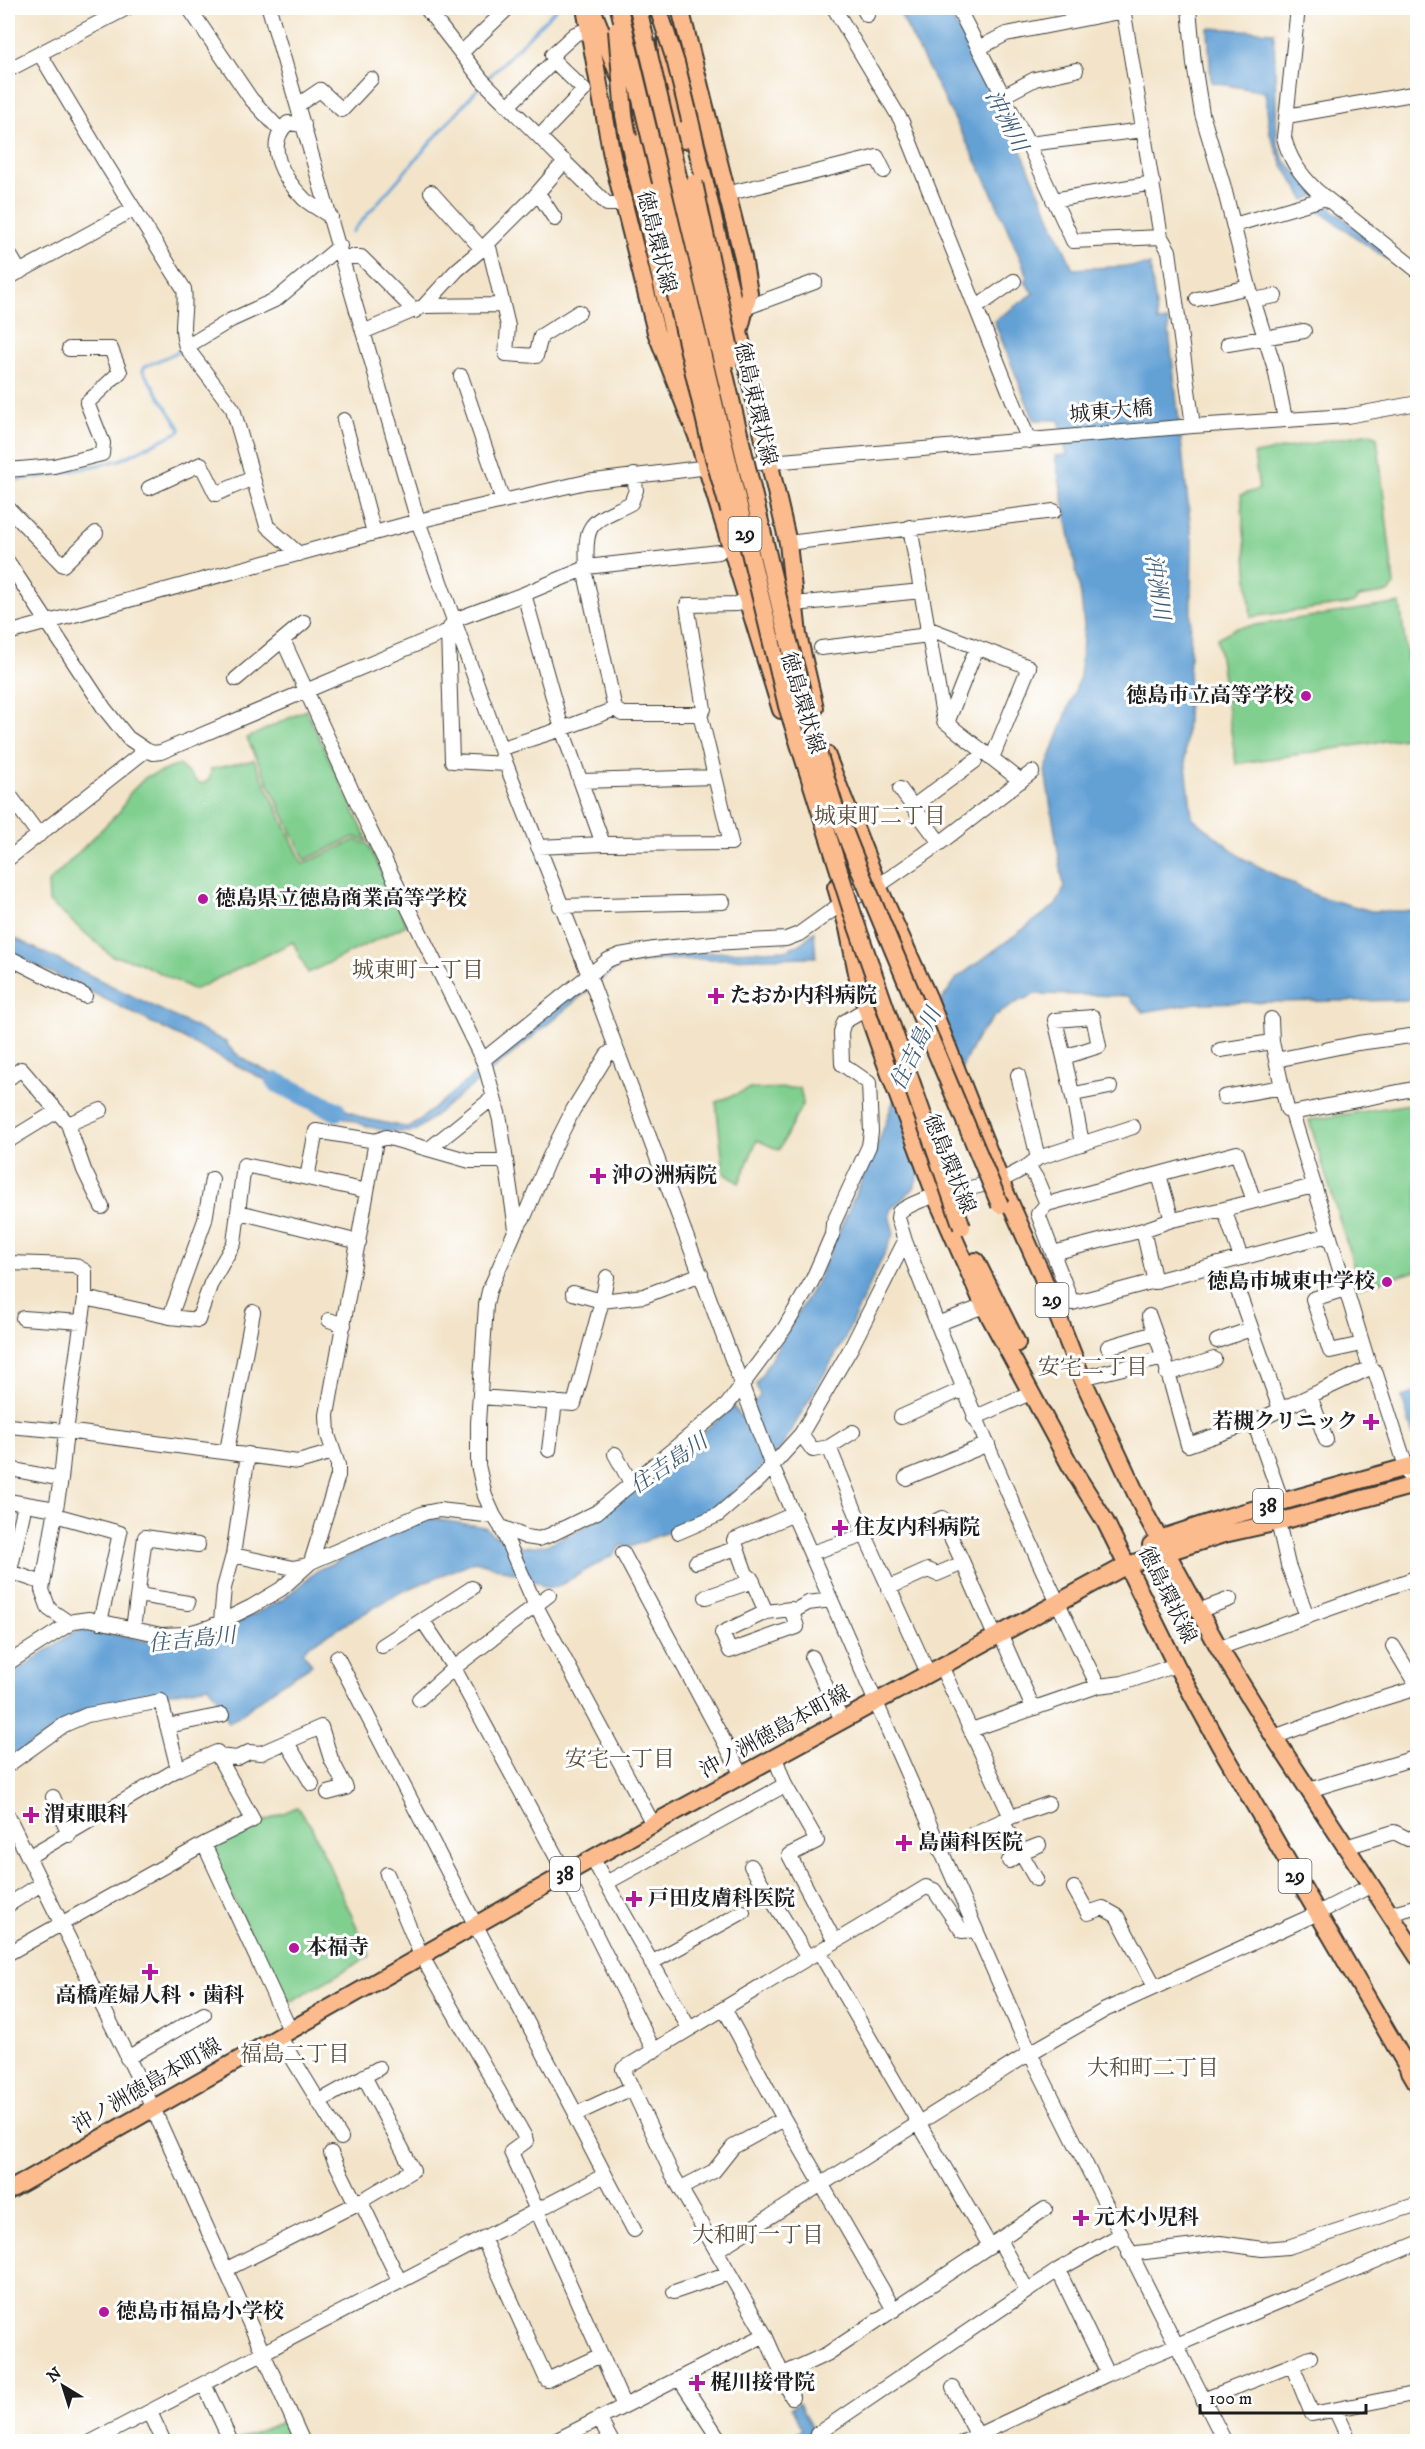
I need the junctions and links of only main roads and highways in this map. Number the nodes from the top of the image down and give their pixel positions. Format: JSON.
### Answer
{"nodes":[{"id":1,"x":585,"y":8,"type":"edge"},
{"id":2,"x":592,"y":8,"type":"edge"},
{"id":3,"x":615,"y":8,"type":"edge"},
{"id":4,"x":620,"y":8,"type":"edge"},
{"id":5,"x":638,"y":8,"type":"edge"},
{"id":6,"x":658,"y":8,"type":"edge"},
{"id":7,"x":663,"y":8,"type":"edge"},
{"id":8,"x":680,"y":8,"type":"edge"},
{"id":9,"x":739,"y":326,"type":"junction"},
{"id":10,"x":697,"y":436,"type":"junction"},
{"id":11,"x":761,"y":529,"type":"junction"},
{"id":12,"x":767,"y":624,"type":"junction"},
{"id":13,"x":1082,"y":1378,"type":"junction"},
{"id":14,"x":1412,"y":1466,"type":"edge"},
{"id":15,"x":1415,"y":1485,"type":"edge"},
{"id":16,"x":1105,"y":1521,"type":"junction"},
{"id":17,"x":1163,"y":1545,"type":"junction"},
{"id":18,"x":1127,"y":1565,"type":"junction"},
{"id":19,"x":1418,"y":1957,"type":"edge"},
{"id":20,"x":1418,"y":2085,"type":"edge"},
{"id":21,"x":8,"y":2191,"type":"edge"}],
"edges":[{"from":1,"to":10,"type":"main road","name":"徳島環状線","number":"29"},
{"from":2,"to":12,"type":"main road","bridge":true},
{"from":3,"to":10,"type":"main road","number":"29","bridge":true},
{"from":4,"to":12,"type":"main road","name":"徳島環状線","number":"29","bridge":true},
{"from":5,"to":11,"type":"main road","name":"徳島東環状線","number":"29","bridge":true},
{"from":6,"to":9,"type":"main road","number":"29","bridge":true},
{"from":7,"to":11,"type":"main road","bridge":true},
{"from":8,"to":9,"type":"main road","name":"徳島環状線","number":"29"},
{"from":9,"to":13,"type":"main road","name":"徳島環状線","number":"29"},
{"from":10,"to":16,"type":"main road","name":"徳島環状線","number":"29"},
{"from":11,"to":13,"type":"main road","name":"徳島東環状線","number":"29","bridge":true},
{"from":12,"to":16,"type":"main road","name":"徳島環状線","number":"29","bridge":true},
{"from":13,"to":17,"type":"main road","name":"徳島環状線","number":"29"},
{"from":14,"to":17,"type":"main road","name":"沖ノ洲徳島本町線","number":"38"},
{"from":15,"to":17,"type":"main road","name":"沖ノ洲徳島本町線","number":"38"},
{"from":16,"to":18,"type":"main road","name":"徳島環状線","number":"29"},
{"from":17,"to":18,"type":"main road","name":"沖ノ洲徳島本町線","number":"38"},
{"from":17,"to":19,"type":"main road","name":"徳島環状線","number":"29"},
{"from":18,"to":20,"type":"main road","name":"徳島環状線","number":"29"},
{"from":18,"to":21,"type":"main road","name":"沖ノ洲徳島本町線","number":"38"}]}
